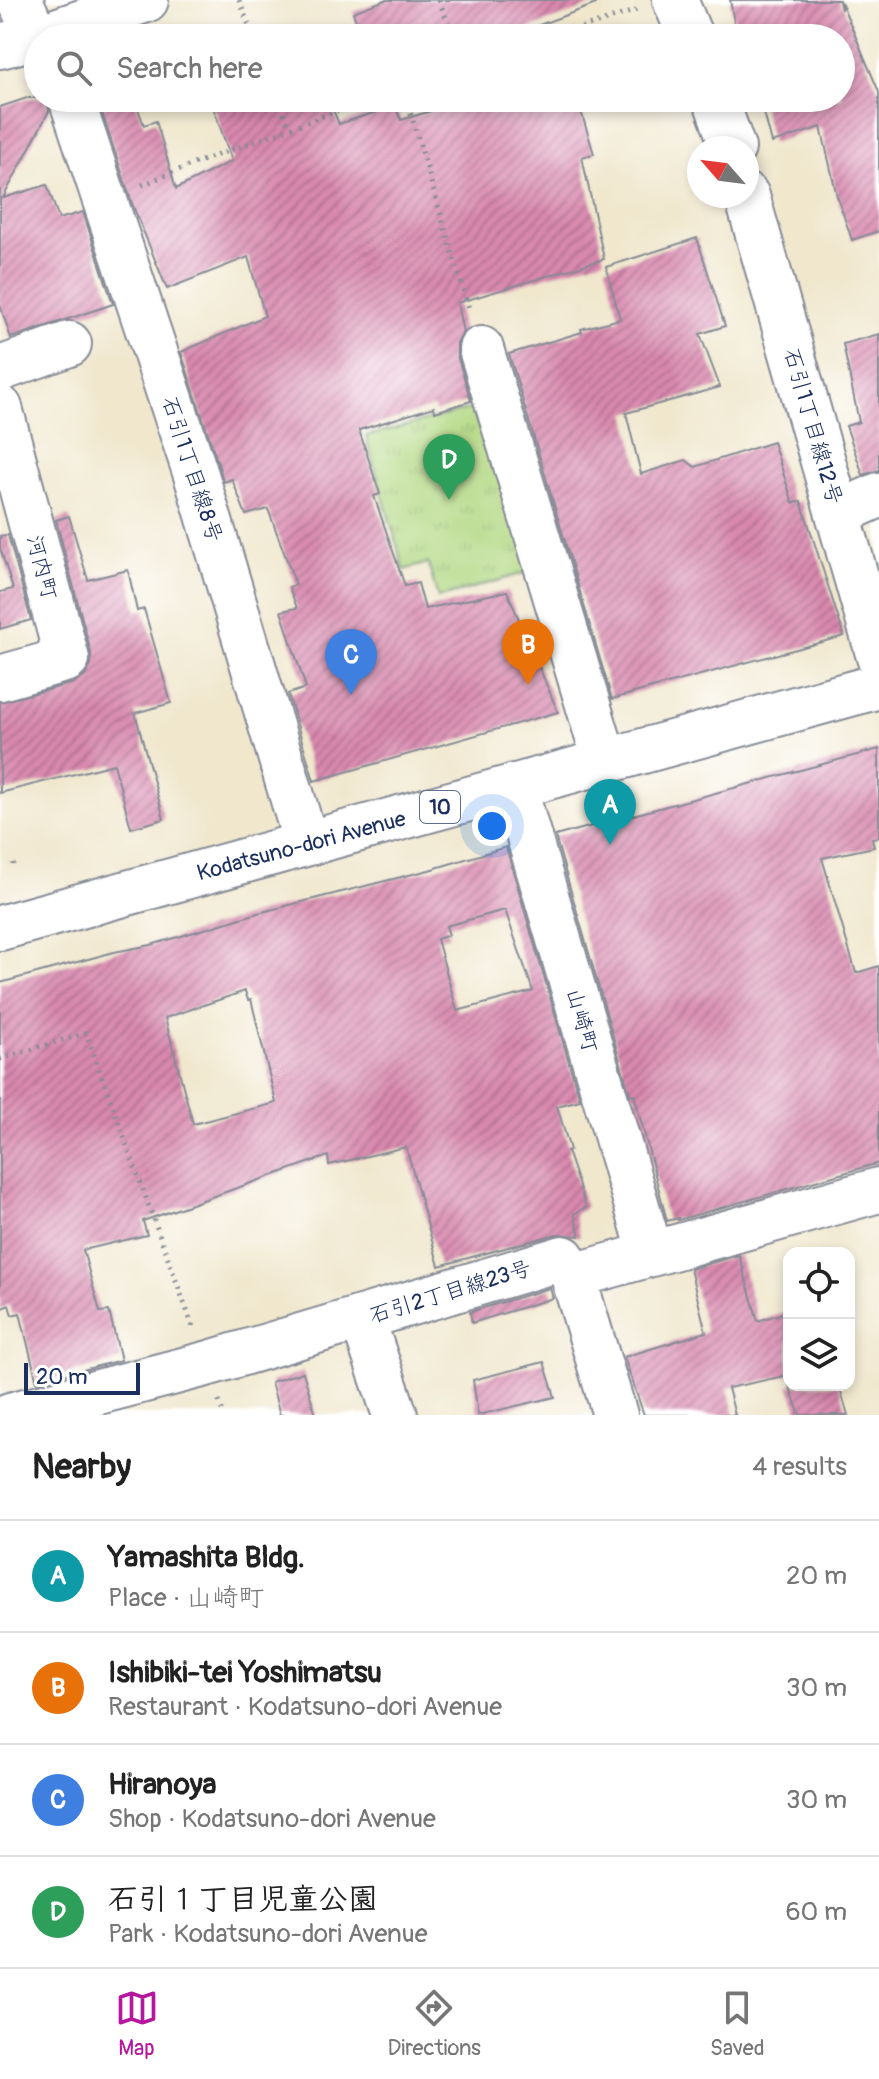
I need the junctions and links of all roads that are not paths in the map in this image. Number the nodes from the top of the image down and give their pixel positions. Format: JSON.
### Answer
{"nodes":[{"id":1,"x":146,"y":0,"type":"edge"},
{"id":2,"x":657,"y":5,"type":"edge"},
{"id":3,"x":58,"y":24,"type":"edge"},
{"id":4,"x":677,"y":24,"type":"edge"},
{"id":5,"x":76,"y":112,"type":"edge"},
{"id":6,"x":720,"y":112,"type":"edge"},
{"id":7,"x":729,"y":136,"type":"edge"},
{"id":8,"x":750,"y":208,"type":"edge"},
{"id":9,"x":69,"y":344,"type":"dead end"},
{"id":10,"x":481,"y":349,"type":"road end"},
{"id":11,"x":0,"y":369,"type":"edge"},
{"id":12,"x":0,"y":408,"type":"edge"},
{"id":13,"x":879,"y":495,"type":"edge"},
{"id":14,"x":839,"y":513,"type":"junction"},
{"id":15,"x":879,"y":657,"type":"edge"},
{"id":16,"x":0,"y":678,"type":"edge"},
{"id":17,"x":879,"y":686,"type":"edge"},
{"id":18,"x":605,"y":761,"type":"junction"},
{"id":19,"x":514,"y":786,"type":"junction"},
{"id":20,"x":306,"y":843,"type":"junction"},
{"id":21,"x":0,"y":928,"type":"edge"},
{"id":22,"x":879,"y":1190,"type":"edge"},
{"id":23,"x":651,"y":1254,"type":"junction"},
{"id":24,"x":573,"y":1276,"type":"junction"},
{"id":25,"x":362,"y":1318,"type":"junction"},
{"id":26,"x":10,"y":1415,"type":"edge"},
{"id":27,"x":395,"y":1415,"type":"edge"},
{"id":28,"x":615,"y":1415,"type":"edge"}],
"edges":[{"from":1,"to":3,"type":"street"},
{"from":2,"to":4,"type":"street"},
{"from":5,"to":20,"type":"street","name":"石引1丁目線8号"},
{"from":6,"to":7,"type":"street"},
{"from":8,"to":14,"type":"street","name":"石引1丁目線12号"},
{"from":9,"to":11,"type":"street"},
{"from":10,"to":18,"type":"street"},
{"from":12,"to":16,"type":"street","name":"河内町"},
{"from":13,"to":14,"type":"street"},
{"from":14,"to":15,"type":"street","name":"石引1丁目線12号"},
{"from":17,"to":18,"type":"street","name":"Kodatsuno-dori Avenue","number":"10"},
{"from":18,"to":19,"type":"street","name":"Kodatsuno-dori Avenue","number":"10"},
{"from":19,"to":20,"type":"street","name":"Kodatsuno-dori Avenue","number":"10"},
{"from":19,"to":23,"type":"street","name":"山崎町"},
{"from":20,"to":21,"type":"street","name":"Kodatsuno-dori Avenue","number":"10"},
{"from":22,"to":23,"type":"street"},
{"from":23,"to":24,"type":"street"},
{"from":24,"to":25,"type":"street","name":"石引2丁目線23号"},
{"from":24,"to":28,"type":"street"},
{"from":25,"to":26,"type":"street","name":"石引2丁目線23号"},
{"from":25,"to":27,"type":"street"}]}
